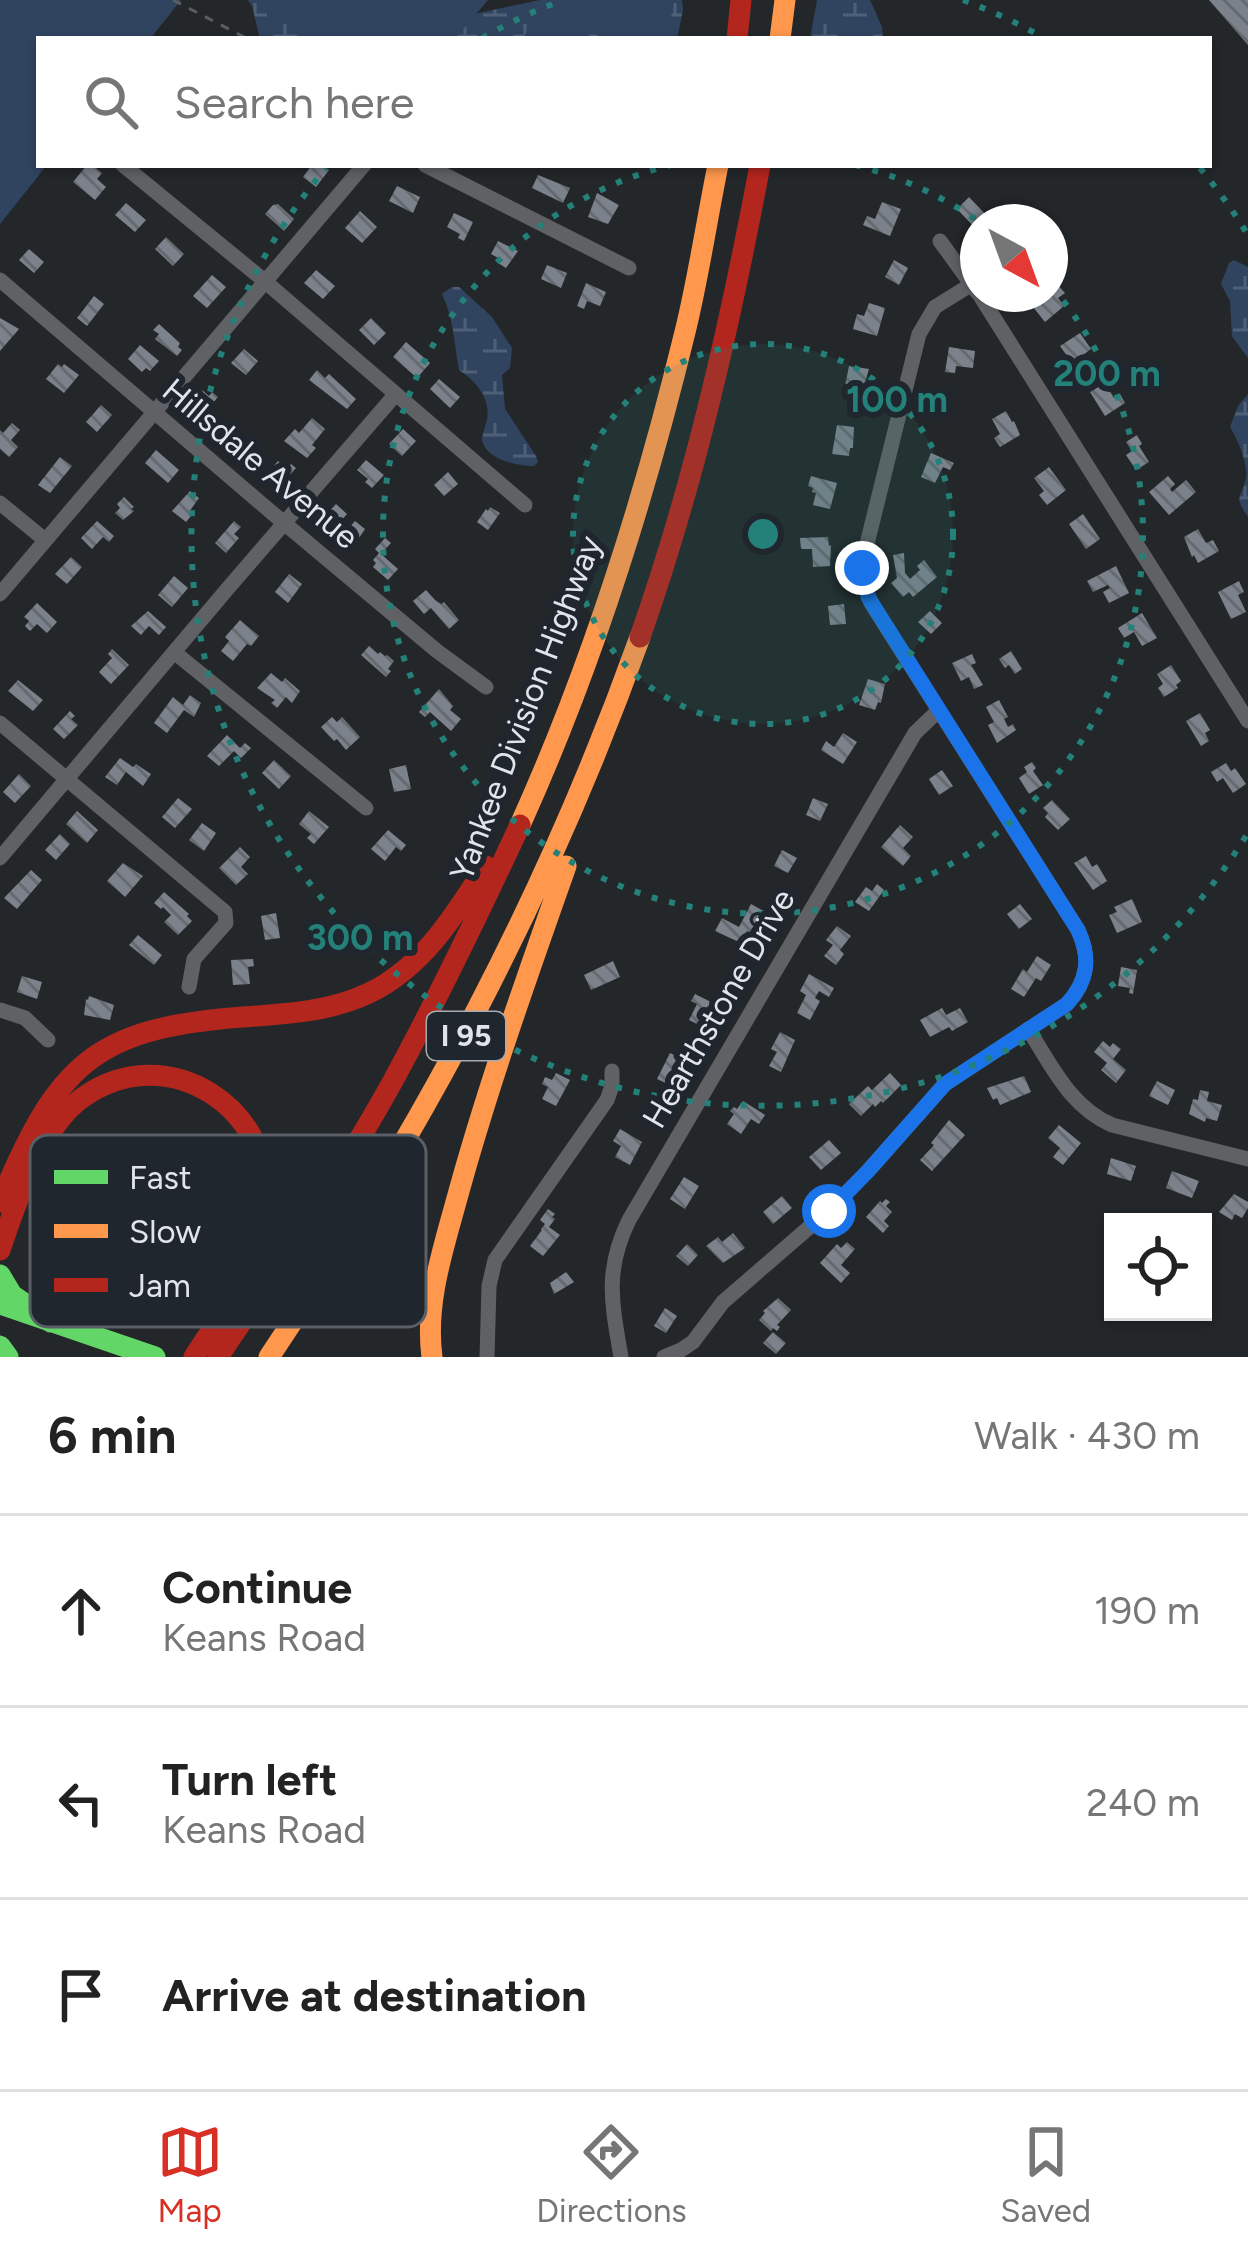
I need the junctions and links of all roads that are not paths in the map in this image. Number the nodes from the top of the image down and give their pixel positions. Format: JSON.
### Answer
{"nodes":[{"id":1,"x":741,"y":0,"type":"edge"},
{"id":2,"x":785,"y":0,"type":"edge"},
{"id":3,"x":736,"y":36,"type":"edge"},
{"id":4,"x":780,"y":36,"type":"edge"},
{"id":5,"x":127,"y":168,"type":"edge"},
{"id":6,"x":361,"y":168,"type":"edge"},
{"id":7,"x":430,"y":168,"type":"edge"},
{"id":8,"x":717,"y":168,"type":"edge"},
{"id":9,"x":759,"y":168,"type":"edge"},
{"id":10,"x":940,"y":241,"type":"dead end"},
{"id":11,"x":629,"y":268,"type":"dead end"},
{"id":12,"x":960,"y":268,"type":"edge"},
{"id":13,"x":0,"y":280,"type":"edge"},
{"id":14,"x":264,"y":281,"type":"junction"},
{"id":15,"x":960,"y":297,"type":"edge"},
{"id":16,"x":990,"y":312,"type":"edge"},
{"id":17,"x":395,"y":395,"type":"junction"},
{"id":18,"x":154,"y":411,"type":"junction"},
{"id":19,"x":0,"y":502,"type":"edge"},
{"id":20,"x":525,"y":505,"type":"dead end"},
{"id":21,"x":284,"y":524,"type":"junction"},
{"id":22,"x":45,"y":539,"type":"junction"},
{"id":23,"x":0,"y":594,"type":"edge"},
{"id":24,"x":174,"y":652,"type":"junction"},
{"id":25,"x":486,"y":687,"type":"dead end"},
{"id":26,"x":619,"y":692,"type":"junction"},
{"id":27,"x":938,"y":711,"type":"junction"},
{"id":28,"x":1248,"y":722,"type":"edge"},
{"id":29,"x":0,"y":723,"type":"edge"},
{"id":30,"x":542,"y":776,"type":"junction"},
{"id":31,"x":66,"y":780,"type":"junction"},
{"id":32,"x":366,"y":808,"type":"dead end"},
{"id":33,"x":0,"y":858,"type":"edge"},
{"id":34,"x":189,"y":987,"type":"dead end"},
{"id":35,"x":0,"y":1010,"type":"edge"},
{"id":36,"x":1028,"y":1029,"type":"junction"},
{"id":37,"x":48,"y":1040,"type":"dead end"},
{"id":38,"x":612,"y":1071,"type":"dead end"},
{"id":39,"x":32,"y":1135,"type":"edge"},
{"id":40,"x":50,"y":1135,"type":"edge"},
{"id":41,"x":252,"y":1135,"type":"edge"},
{"id":42,"x":362,"y":1135,"type":"edge"},
{"id":43,"x":410,"y":1135,"type":"edge"},
{"id":44,"x":30,"y":1139,"type":"edge"},
{"id":45,"x":1248,"y":1159,"type":"edge"},
{"id":46,"x":30,"y":1180,"type":"edge"},
{"id":47,"x":0,"y":1202,"type":"edge"},
{"id":48,"x":0,"y":1250,"type":"edge"},
{"id":49,"x":0,"y":1275,"type":"edge"},
{"id":50,"x":0,"y":1304,"type":"edge"},
{"id":51,"x":30,"y":1307,"type":"edge"},
{"id":52,"x":30,"y":1315,"type":"edge"},
{"id":53,"x":66,"y":1327,"type":"edge"},
{"id":54,"x":224,"y":1327,"type":"edge"},
{"id":55,"x":226,"y":1327,"type":"edge"},
{"id":56,"x":289,"y":1327,"type":"edge"},
{"id":57,"x":305,"y":1327,"type":"edge"},
{"id":58,"x":221,"y":1334,"type":"junction"},
{"id":59,"x":0,"y":1346,"type":"edge"},
{"id":60,"x":8,"y":1357,"type":"edge"},
{"id":61,"x":155,"y":1357,"type":"edge"},
{"id":62,"x":194,"y":1357,"type":"edge"},
{"id":63,"x":218,"y":1357,"type":"edge"},
{"id":64,"x":269,"y":1357,"type":"edge"},
{"id":65,"x":290,"y":1357,"type":"edge"},
{"id":66,"x":432,"y":1357,"type":"edge"},
{"id":67,"x":488,"y":1357,"type":"edge"},
{"id":68,"x":620,"y":1357,"type":"edge"},
{"id":69,"x":664,"y":1357,"type":"edge"}],
"edges":[{"from":1,"to":3,"type":"main road"},
{"from":2,"to":4,"type":"main road"},
{"from":5,"to":14,"type":"street"},
{"from":6,"to":14,"type":"street"},
{"from":7,"to":11,"type":"street"},
{"from":8,"to":30,"type":"main road","name":"Yankee Division Highway","number":"I 95"},
{"from":9,"to":26,"type":"main road","number":"I 95"},
{"from":10,"to":12,"type":"street"},
{"from":13,"to":18,"type":"street","name":"Hillsdale Avenue"},
{"from":14,"to":17,"type":"street"},
{"from":14,"to":18,"type":"street"},
{"from":15,"to":27,"type":"street"},
{"from":16,"to":28,"type":"street"},
{"from":17,"to":20,"type":"street"},
{"from":17,"to":21,"type":"street"},
{"from":18,"to":21,"type":"street","name":"Hillsdale Avenue"},
{"from":18,"to":22,"type":"street"},
{"from":19,"to":22,"type":"street"},
{"from":21,"to":24,"type":"street"},
{"from":21,"to":25,"type":"street","name":"Hillsdale Avenue"},
{"from":22,"to":23,"type":"street"},
{"from":24,"to":31,"type":"street"},
{"from":24,"to":32,"type":"street"},
{"from":26,"to":43,"type":"main road","number":"I 95"},
{"from":26,"to":66,"type":"main road"},
{"from":27,"to":36,"type":"street"},
{"from":27,"to":68,"type":"street","name":"Hearthstone Drive"},
{"from":29,"to":31,"type":"street"},
{"from":30,"to":39,"type":"main road"},
{"from":30,"to":42,"type":"main road","name":"Yankee Division Highway","number":"I 95"},
{"from":31,"to":33,"type":"street"},
{"from":31,"to":34,"type":"street"},
{"from":35,"to":37,"type":"street"},
{"from":36,"to":45,"type":"street"},
{"from":36,"to":69,"type":"street"},
{"from":38,"to":67,"type":"street"},
{"from":40,"to":41,"type":"main road"},
{"from":44,"to":47,"type":"main road"},
{"from":46,"to":48,"type":"main road"},
{"from":49,"to":51,"type":"main road"},
{"from":50,"to":52,"type":"main road"},
{"from":53,"to":61,"type":"main road"},
{"from":54,"to":58,"type":"main road"},
{"from":55,"to":58,"type":"main road","name":"Yankee Division Highway","number":"I 95"},
{"from":56,"to":64,"type":"main road","number":"I 95"},
{"from":57,"to":65,"type":"main road"},
{"from":58,"to":62,"type":"main road"},
{"from":58,"to":63,"type":"main road","name":"Yankee Division Highway","number":"I 95"},
{"from":59,"to":60,"type":"main road"}]}
